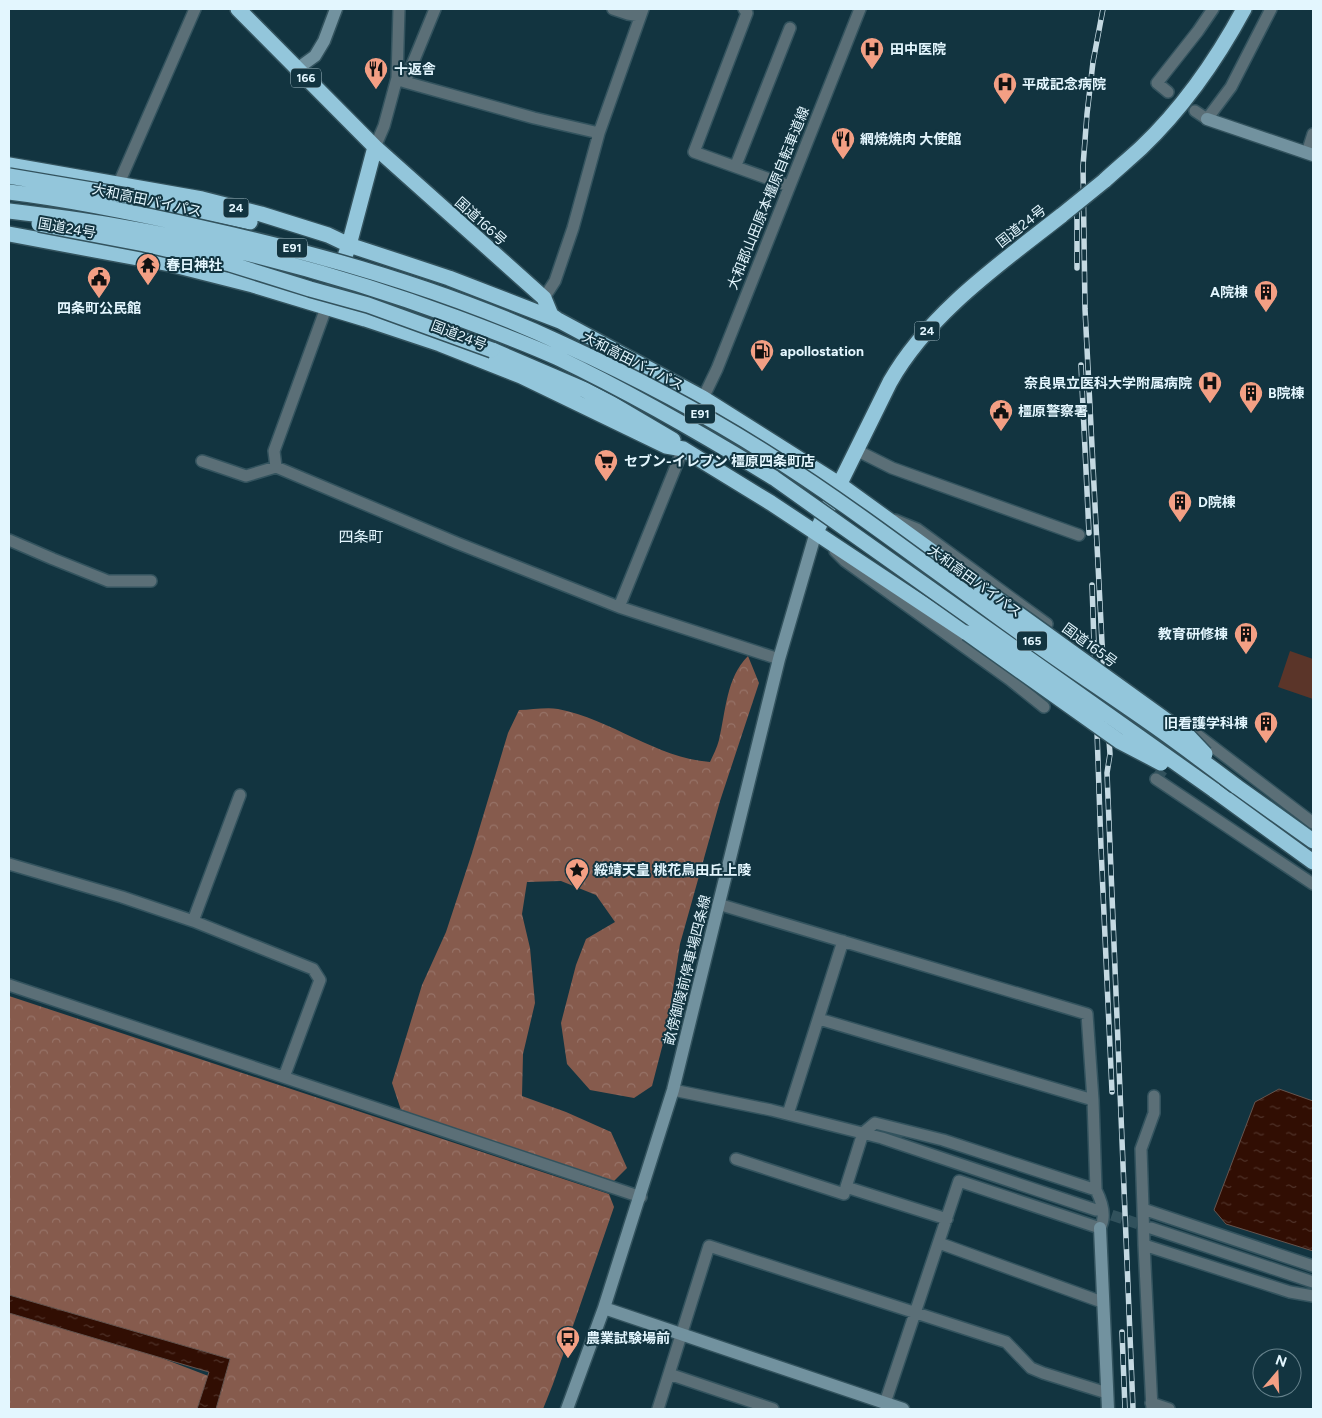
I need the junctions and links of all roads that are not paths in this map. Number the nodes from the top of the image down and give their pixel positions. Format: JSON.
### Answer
{"nodes":[{"id":1,"x":195,"y":9,"type":"edge"},
{"id":2,"x":238,"y":9,"type":"edge"},
{"id":3,"x":336,"y":9,"type":"edge"},
{"id":4,"x":399,"y":9,"type":"edge"},
{"id":5,"x":435,"y":9,"type":"edge"},
{"id":6,"x":613,"y":9,"type":"edge"},
{"id":7,"x":744,"y":9,"type":"edge"},
{"id":8,"x":860,"y":9,"type":"edge"},
{"id":9,"x":1213,"y":9,"type":"edge"},
{"id":10,"x":1244,"y":9,"type":"edge"},
{"id":11,"x":1271,"y":9,"type":"edge"},
{"id":12,"x":642,"y":13,"type":"edge"},
{"id":13,"x":790,"y":28,"type":"dead end"},
{"id":14,"x":297,"y":69,"type":"junction"},
{"id":15,"x":401,"y":80,"type":"junction"},
{"id":16,"x":1168,"y":92,"type":"dead end"},
{"id":17,"x":1194,"y":111,"type":"dead end"},
{"id":18,"x":1207,"y":120,"type":"junction"},
{"id":19,"x":599,"y":133,"type":"junction"},
{"id":20,"x":1313,"y":134,"type":"edge"},
{"id":21,"x":374,"y":147,"type":"junction"},
{"id":22,"x":1310,"y":154,"type":"edge"},
{"id":23,"x":9,"y":165,"type":"edge"},
{"id":24,"x":736,"y":165,"type":"junction"},
{"id":25,"x":9,"y":176,"type":"edge"},
{"id":26,"x":119,"y":183,"type":"junction"},
{"id":27,"x":789,"y":186,"type":"junction"},
{"id":28,"x":9,"y":192,"type":"edge"},
{"id":29,"x":9,"y":210,"type":"edge"},
{"id":30,"x":9,"y":218,"type":"edge"},
{"id":31,"x":9,"y":234,"type":"edge"},
{"id":32,"x":349,"y":246,"type":"junction"},
{"id":33,"x":97,"y":250,"type":"junction"},
{"id":34,"x":544,"y":298,"type":"junction"},
{"id":35,"x":326,"y":308,"type":"junction"},
{"id":36,"x":560,"y":321,"type":"junction"},
{"id":37,"x":703,"y":398,"type":"junction"},
{"id":38,"x":683,"y":449,"type":"junction"},
{"id":39,"x":856,"y":450,"type":"junction"},
{"id":40,"x":202,"y":461,"type":"dead end"},
{"id":41,"x":276,"y":467,"type":"junction"},
{"id":42,"x":839,"y":484,"type":"junction"},
{"id":43,"x":829,"y":496,"type":"joint"},
{"id":44,"x":820,"y":512,"type":"joint"},
{"id":45,"x":880,"y":513,"type":"junction"},
{"id":46,"x":816,"y":532,"type":"junction"},
{"id":47,"x":1079,"y":536,"type":"dead end"},
{"id":48,"x":9,"y":540,"type":"edge"},
{"id":49,"x":151,"y":581,"type":"dead end"},
{"id":50,"x":619,"y":607,"type":"junction"},
{"id":51,"x":1047,"y":624,"type":"dead end"},
{"id":52,"x":779,"y":660,"type":"junction"},
{"id":53,"x":1139,"y":693,"type":"dead end"},
{"id":54,"x":1044,"y":707,"type":"dead end"},
{"id":55,"x":1156,"y":779,"type":"dead end"},
{"id":56,"x":1236,"y":786,"type":"junction"},
{"id":57,"x":1214,"y":790,"type":"junction"},
{"id":58,"x":240,"y":795,"type":"dead end"},
{"id":59,"x":1313,"y":823,"type":"edge"},
{"id":60,"x":1313,"y":841,"type":"edge"},
{"id":61,"x":1313,"y":862,"type":"edge"},
{"id":62,"x":9,"y":864,"type":"edge"},
{"id":63,"x":1313,"y":884,"type":"edge"},
{"id":64,"x":718,"y":904,"type":"junction"},
{"id":65,"x":193,"y":921,"type":"junction"},
{"id":66,"x":843,"y":941,"type":"junction"},
{"id":67,"x":9,"y":985,"type":"edge"},
{"id":68,"x":819,"y":1019,"type":"junction"},
{"id":69,"x":284,"y":1077,"type":"junction"},
{"id":70,"x":674,"y":1090,"type":"junction"},
{"id":71,"x":1154,"y":1096,"type":"dead end"},
{"id":72,"x":1093,"y":1100,"type":"junction"},
{"id":73,"x":788,"y":1114,"type":"junction"},
{"id":74,"x":863,"y":1133,"type":"junction"},
{"id":75,"x":736,"y":1159,"type":"dead end"},
{"id":76,"x":846,"y":1187,"type":"junction"},
{"id":77,"x":1096,"y":1190,"type":"junction"},
{"id":78,"x":641,"y":1197,"type":"junction"},
{"id":79,"x":1143,"y":1208,"type":"junction"},
{"id":80,"x":1096,"y":1210,"type":"tunnel mouth"},
{"id":81,"x":946,"y":1220,"type":"junction"},
{"id":82,"x":1100,"y":1228,"type":"junction"},
{"id":83,"x":1151,"y":1228,"type":"tunnel mouth"},
{"id":84,"x":938,"y":1243,"type":"junction"},
{"id":85,"x":1144,"y":1245,"type":"junction"},
{"id":86,"x":1313,"y":1266,"type":"edge"},
{"id":87,"x":1313,"y":1282,"type":"edge"},
{"id":88,"x":1313,"y":1296,"type":"edge"},
{"id":89,"x":1102,"y":1302,"type":"junction"},
{"id":90,"x":604,"y":1308,"type":"junction"},
{"id":91,"x":916,"y":1312,"type":"junction"},
{"id":92,"x":681,"y":1334,"type":"junction"},
{"id":93,"x":669,"y":1374,"type":"junction"},
{"id":94,"x":1107,"y":1393,"type":"junction"},
{"id":95,"x":887,"y":1406,"type":"edge"},
{"id":96,"x":1152,"y":1406,"type":"edge"},
{"id":97,"x":567,"y":1409,"type":"edge"},
{"id":98,"x":658,"y":1409,"type":"edge"},
{"id":99,"x":773,"y":1409,"type":"edge"},
{"id":100,"x":902,"y":1409,"type":"edge"},
{"id":101,"x":1108,"y":1409,"type":"edge"},
{"id":102,"x":1169,"y":1409,"type":"edge"}],
"edges":[{"from":1,"to":26,"type":"street"},
{"from":2,"to":14,"type":"highway","name":"国道166号","number":"166"},
{"from":3,"to":14,"type":"main road"},
{"from":4,"to":15,"type":"street"},
{"from":5,"to":15,"type":"street"},
{"from":6,"to":12,"type":"street"},
{"from":7,"to":24,"type":"street"},
{"from":8,"to":27,"type":"street","name":"大和郡山田原本橿原自転車道線"},
{"from":9,"to":16,"type":"street"},
{"from":10,"to":39,"type":"highway","name":"国道24号","number":"24","bridge":true},
{"from":11,"to":18,"type":"street"},
{"from":12,"to":19,"type":"street"},
{"from":13,"to":24,"type":"street"},
{"from":14,"to":21,"type":"highway","name":"国道166号","number":"166"},
{"from":15,"to":19,"type":"street"},
{"from":15,"to":21,"type":"street"},
{"from":17,"to":18,"type":"street"},
{"from":18,"to":22,"type":"main road"},
{"from":19,"to":34,"type":"street"},
{"from":20,"to":22,"type":"street"},
{"from":21,"to":32,"type":"highway"},
{"from":21,"to":34,"type":"highway","name":"国道166号","number":"166"},
{"from":23,"to":26,"type":"highway","number":"24"},
{"from":24,"to":27,"type":"street"},
{"from":25,"to":32,"type":"highway","bridge":true},
{"from":26,"to":32,"type":"highway","number":"24"},
{"from":26,"to":33,"type":"street"},
{"from":27,"to":37,"type":"street","name":"大和郡山田原本橿原自転車道線"},
{"from":28,"to":43,"type":"highway","name":"大和高田バイパス","number":"E91","bridge":true},
{"from":29,"to":44,"type":"highway","number":"E91","bridge":true},
{"from":30,"to":38,"type":"highway","bridge":true},
{"from":31,"to":33,"type":"highway","name":"国道24号"},
{"from":32,"to":35,"type":"highway"},
{"from":32,"to":36,"type":"highway","number":"24"},
{"from":33,"to":35,"type":"highway","name":"国道24号"},
{"from":34,"to":36,"type":"highway","name":"国道166号","number":"166"},
{"from":35,"to":38,"type":"highway","name":"国道24号"},
{"from":35,"to":41,"type":"street"},
{"from":36,"to":37,"type":"highway","number":"24"},
{"from":37,"to":38,"type":"highway"},
{"from":37,"to":42,"type":"highway","number":"24"},
{"from":38,"to":46,"type":"highway","name":"国道24号"},
{"from":38,"to":50,"type":"street"},
{"from":39,"to":42,"type":"highway","name":"国道24号","number":"24"},
{"from":39,"to":47,"type":"street"},
{"from":40,"to":41,"type":"street"},
{"from":41,"to":50,"type":"street"},
{"from":42,"to":45,"type":"highway","name":"国道165号","number":"165"},
{"from":42,"to":46,"type":"highway","name":"国道24号","number":"24"},
{"from":43,"to":56,"type":"highway","name":"大和高田バイパス","number":"165","bridge":true},
{"from":44,"to":57,"type":"highway","number":"165","bridge":true},
{"from":45,"to":51,"type":"street"},
{"from":45,"to":56,"type":"highway","name":"国道165号","number":"165","bridge":true},
{"from":46,"to":52,"type":"main road","name":"畝傍御陵前停車場四条線"},
{"from":46,"to":54,"type":"street"},
{"from":46,"to":57,"type":"highway","number":"165","bridge":true},
{"from":48,"to":49,"type":"street"},
{"from":50,"to":52,"type":"street"},
{"from":52,"to":64,"type":"main road","name":"畝傍御陵前停車場四条線"},
{"from":53,"to":59,"type":"street"},
{"from":55,"to":63,"type":"street"},
{"from":56,"to":60,"type":"highway","name":"国道165号","number":"165"},
{"from":57,"to":61,"type":"highway"},
{"from":58,"to":65,"type":"street"},
{"from":62,"to":65,"type":"street"},
{"from":64,"to":66,"type":"street"},
{"from":64,"to":70,"type":"main road","name":"畝傍御陵前停車場四条線"},
{"from":65,"to":69,"type":"street"},
{"from":66,"to":68,"type":"street"},
{"from":66,"to":72,"type":"street"},
{"from":67,"to":69,"type":"street"},
{"from":68,"to":72,"type":"street"},
{"from":68,"to":73,"type":"street"},
{"from":69,"to":78,"type":"street"},
{"from":70,"to":73,"type":"street"},
{"from":70,"to":78,"type":"main road","name":"畝傍御陵前停車場四条線"},
{"from":71,"to":79,"type":"street"},
{"from":72,"to":77,"type":"street"},
{"from":73,"to":74,"type":"street"},
{"from":74,"to":76,"type":"street"},
{"from":74,"to":77,"type":"street"},
{"from":74,"to":80,"type":"street"},
{"from":75,"to":76,"type":"street"},
{"from":76,"to":81,"type":"street"},
{"from":77,"to":82,"type":"street"},
{"from":78,"to":90,"type":"main road","name":"畝傍御陵前停車場四条線"},
{"from":79,"to":85,"type":"street"},
{"from":79,"to":86,"type":"street"},
{"from":81,"to":82,"type":"street"},
{"from":81,"to":84,"type":"street"},
{"from":82,"to":89,"type":"main road"},
{"from":83,"to":87,"type":"street"},
{"from":84,"to":89,"type":"street"},
{"from":84,"to":91,"type":"street"},
{"from":85,"to":88,"type":"street"},
{"from":85,"to":96,"type":"street"},
{"from":89,"to":94,"type":"main road"},
{"from":90,"to":92,"type":"main road"},
{"from":90,"to":97,"type":"main road","name":"畝傍御陵前停車場四条線"},
{"from":91,"to":92,"type":"street"},
{"from":91,"to":94,"type":"street"},
{"from":91,"to":95,"type":"street"},
{"from":92,"to":93,"type":"street"},
{"from":92,"to":95,"type":"main road"},
{"from":93,"to":98,"type":"street"},
{"from":93,"to":99,"type":"street"},
{"from":94,"to":101,"type":"main road"},
{"from":95,"to":100,"type":"main road"},
{"from":96,"to":102,"type":"street"}]}
